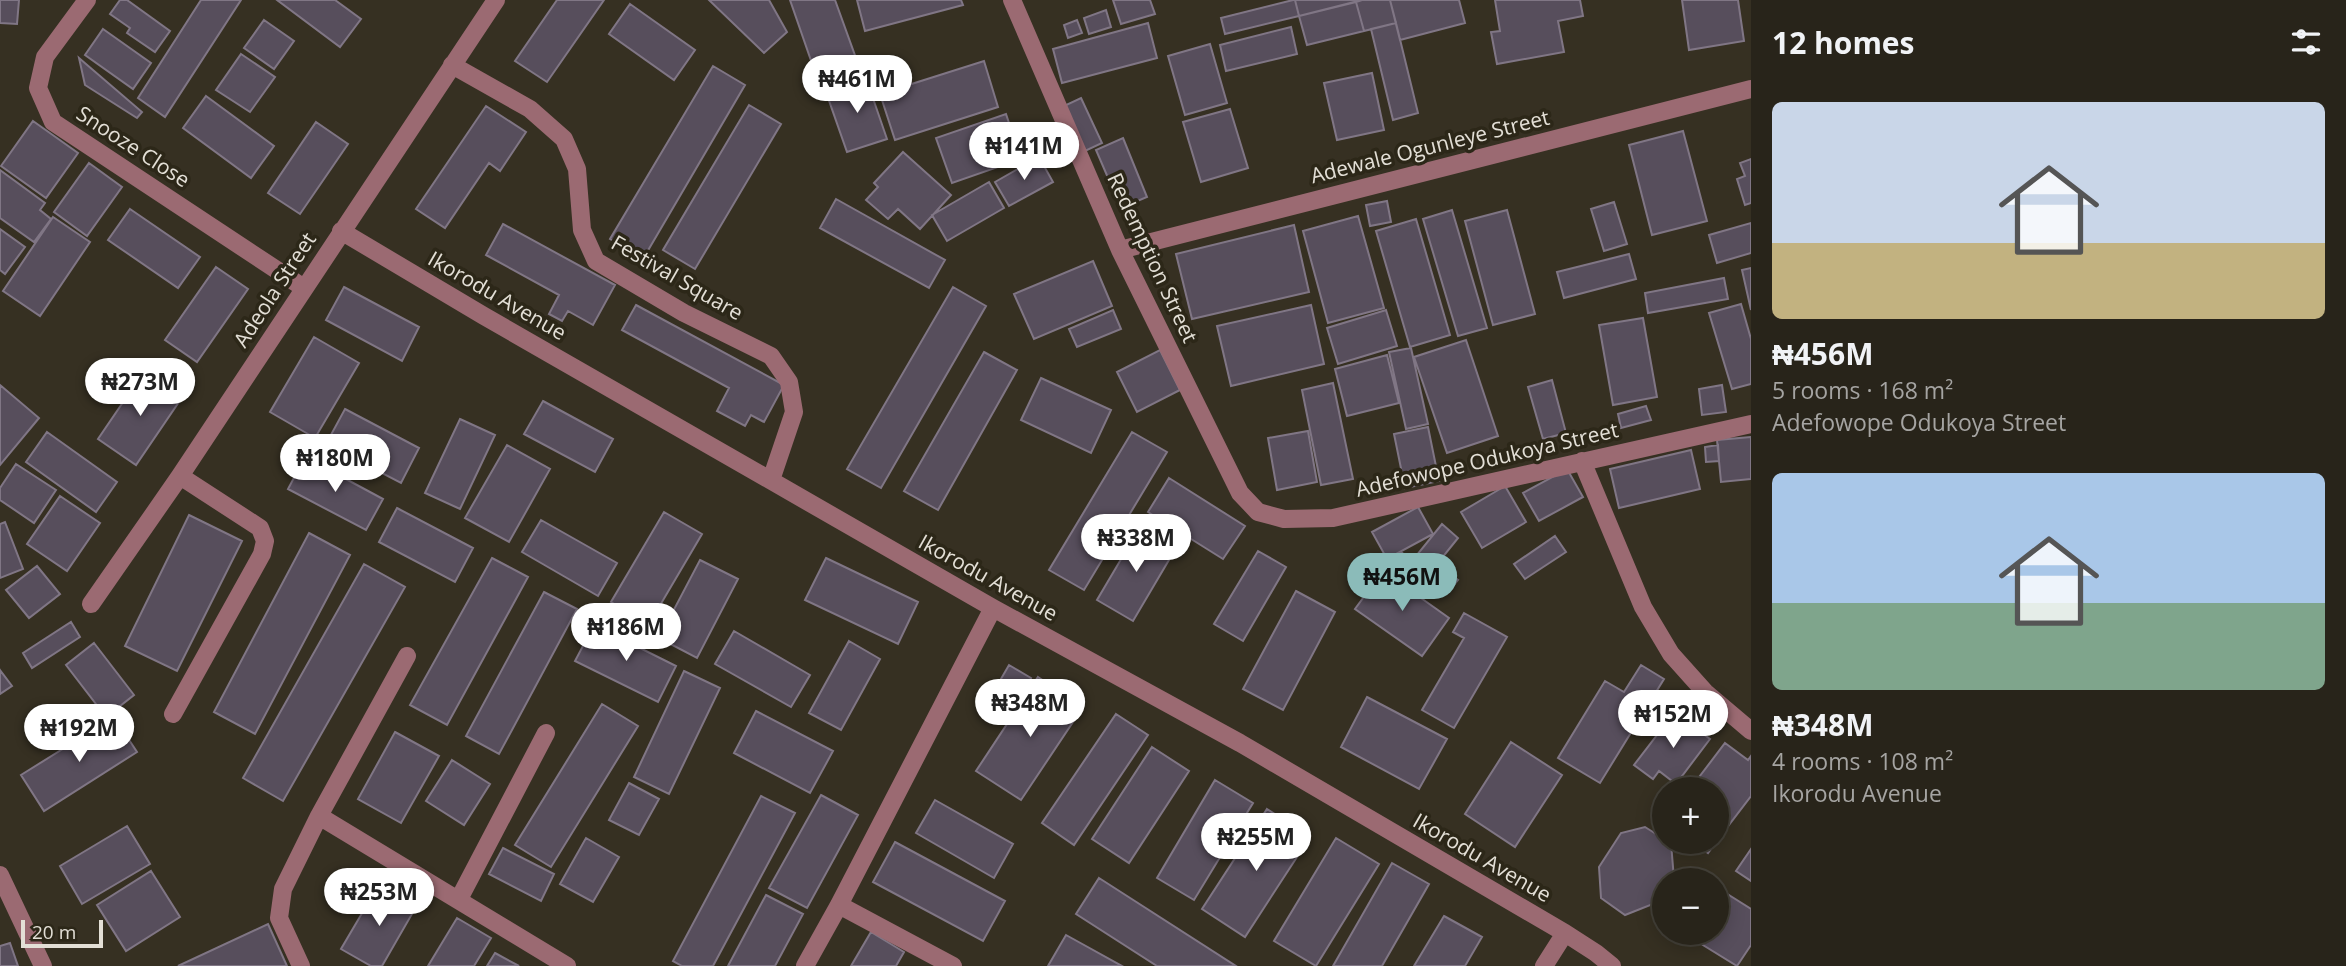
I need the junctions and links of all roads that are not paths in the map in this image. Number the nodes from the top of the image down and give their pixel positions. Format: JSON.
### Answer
{"nodes":[{"id":1,"x":87,"y":0,"type":"edge"},
{"id":2,"x":496,"y":0,"type":"edge"},
{"id":3,"x":1012,"y":0,"type":"edge"},
{"id":4,"x":452,"y":65,"type":"junction"},
{"id":5,"x":1751,"y":89,"type":"edge"},
{"id":6,"x":341,"y":231,"type":"junction"},
{"id":7,"x":1120,"y":250,"type":"junction"},
{"id":8,"x":304,"y":288,"type":"junction"},
{"id":9,"x":1751,"y":424,"type":"edge"},
{"id":10,"x":1582,"y":461,"type":"junction"},
{"id":11,"x":180,"y":476,"type":"junction"},
{"id":12,"x":771,"y":480,"type":"junction"},
{"id":13,"x":1240,"y":493,"type":"joint"},
{"id":14,"x":91,"y":604,"type":"dead end"},
{"id":15,"x":993,"y":608,"type":"junction"},
{"id":16,"x":407,"y":656,"type":"dead end"},
{"id":17,"x":173,"y":714,"type":"dead end"},
{"id":18,"x":1751,"y":731,"type":"edge"},
{"id":19,"x":546,"y":733,"type":"dead end"},
{"id":20,"x":319,"y":816,"type":"junction"},
{"id":21,"x":0,"y":876,"type":"edge"},
{"id":22,"x":459,"y":899,"type":"junction"},
{"id":23,"x":839,"y":905,"type":"junction"},
{"id":24,"x":1565,"y":933,"type":"junction"},
{"id":25,"x":43,"y":966,"type":"edge"},
{"id":26,"x":300,"y":966,"type":"edge"},
{"id":27,"x":568,"y":966,"type":"edge"},
{"id":28,"x":805,"y":966,"type":"edge"},
{"id":29,"x":953,"y":966,"type":"edge"},
{"id":30,"x":1544,"y":966,"type":"edge"},
{"id":31,"x":1612,"y":966,"type":"edge"}],
"edges":[{"from":1,"to":8,"type":"street","name":"Snooze Close"},
{"from":2,"to":4,"type":"street","name":"Adeola Street"},
{"from":3,"to":7,"type":"street","name":"Redemption Street"},
{"from":4,"to":6,"type":"street","name":"Adeola Street"},
{"from":4,"to":12,"type":"street","name":"Festival Square"},
{"from":5,"to":7,"type":"street","name":"Adewale Ogunleye Street"},
{"from":6,"to":8,"type":"street","name":"Adeola Street"},
{"from":6,"to":12,"type":"street","name":"Ikorodu Avenue"},
{"from":7,"to":13,"type":"street","name":"Redemption Street"},
{"from":8,"to":11,"type":"street","name":"Adeola Street"},
{"from":9,"to":10,"type":"street","name":"Adefowope Odukoya Street"},
{"from":10,"to":13,"type":"street","name":"Adefowope Odukoya Street"},
{"from":10,"to":18,"type":"street"},
{"from":11,"to":14,"type":"street","name":"Adeola Street"},
{"from":11,"to":17,"type":"street"},
{"from":12,"to":15,"type":"street","name":"Ikorodu Avenue"},
{"from":15,"to":23,"type":"street"},
{"from":15,"to":24,"type":"street","name":"Ikorodu Avenue"},
{"from":16,"to":20,"type":"street"},
{"from":19,"to":22,"type":"street"},
{"from":20,"to":22,"type":"street"},
{"from":20,"to":26,"type":"street"},
{"from":21,"to":25,"type":"street"},
{"from":22,"to":27,"type":"street"},
{"from":23,"to":28,"type":"street"},
{"from":23,"to":29,"type":"street"},
{"from":24,"to":30,"type":"street"},
{"from":24,"to":31,"type":"street","name":"Ikorodu Avenue"}]}
